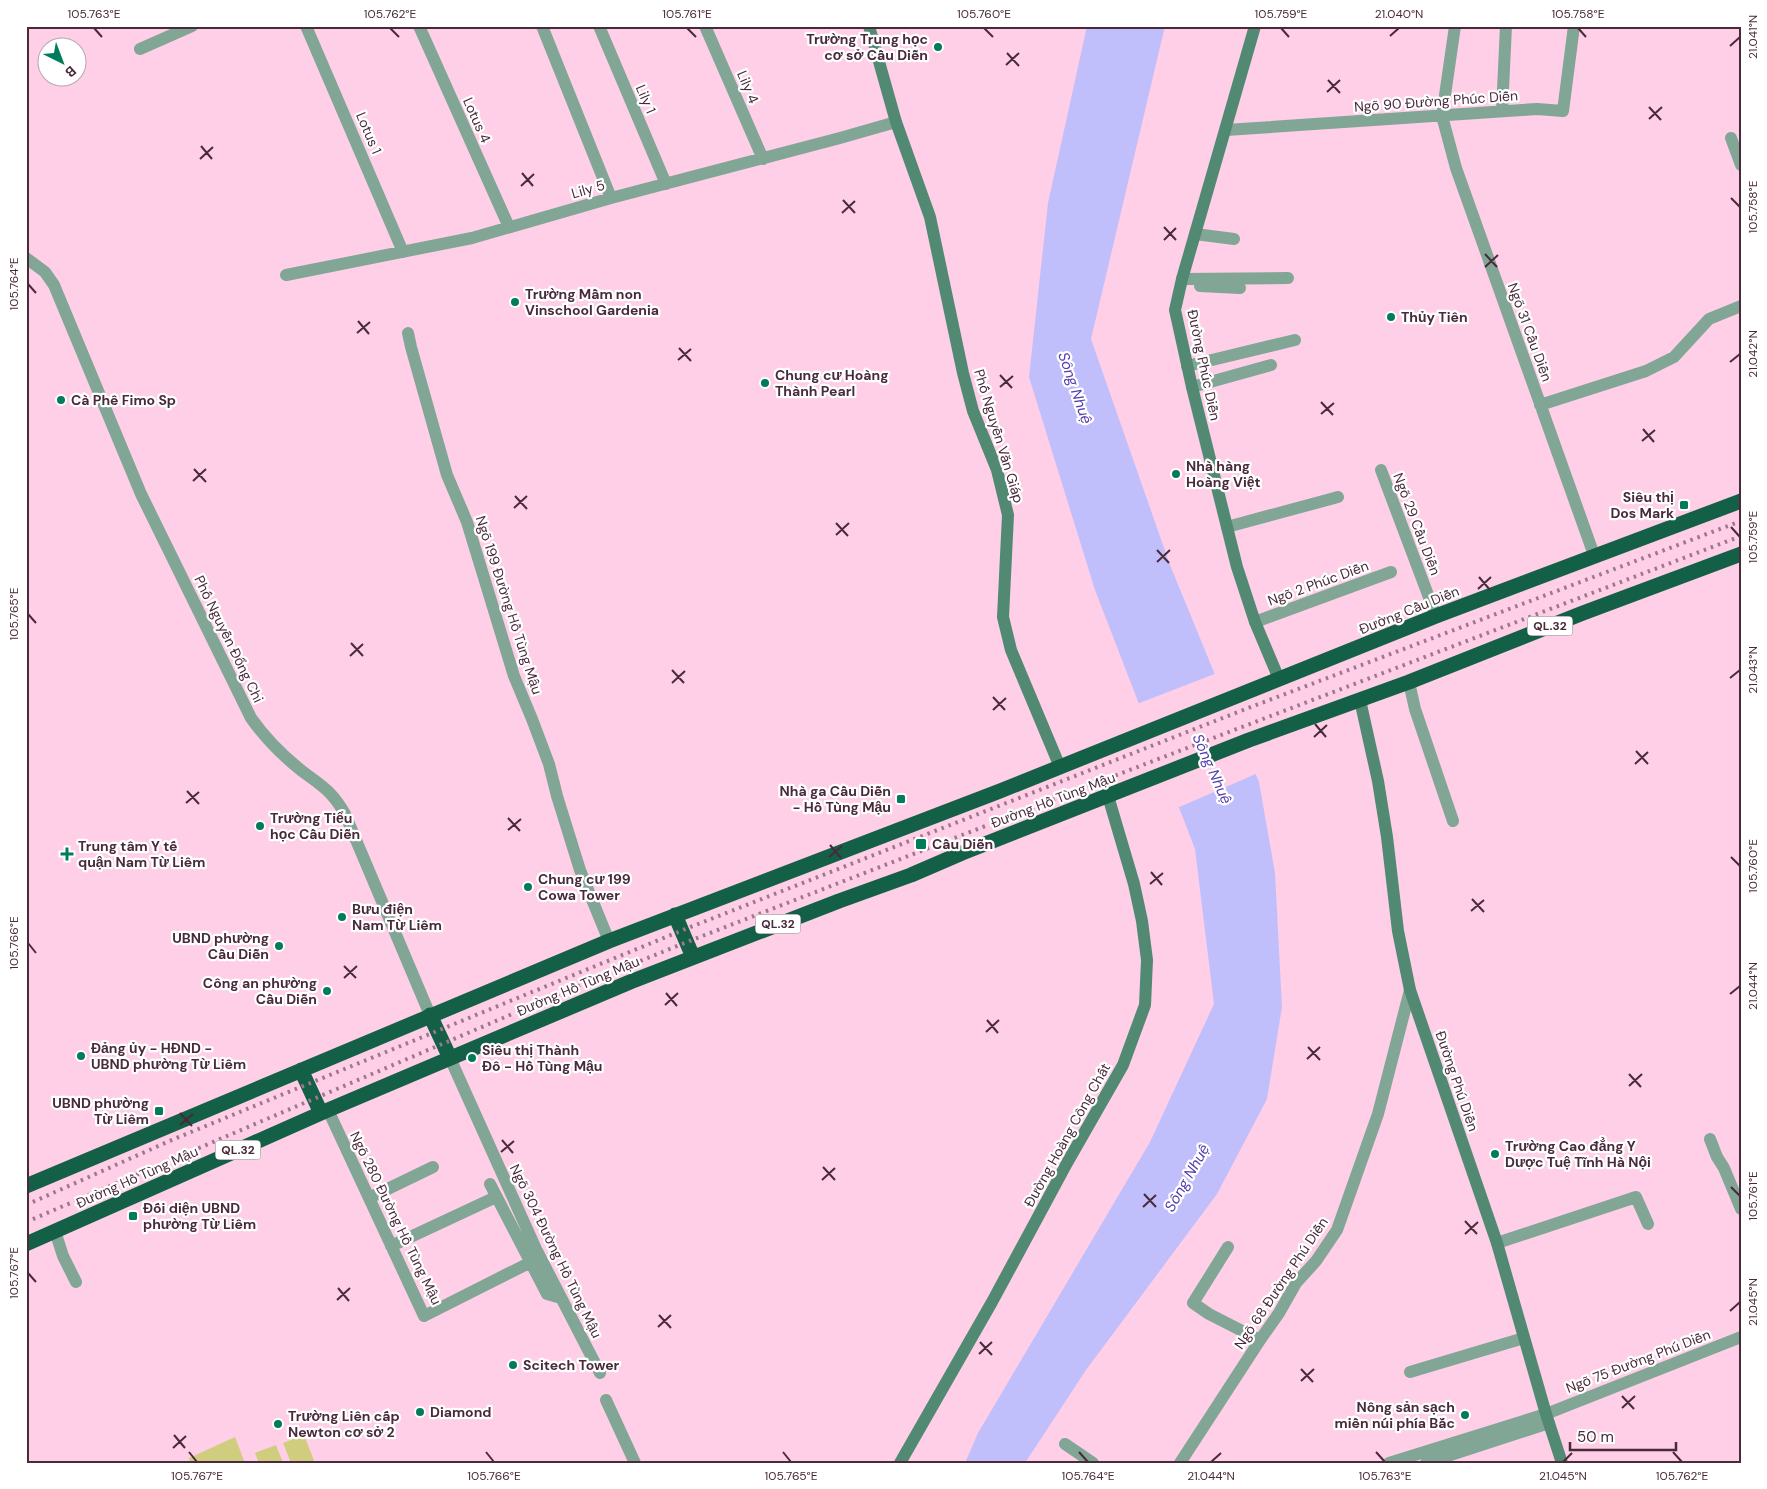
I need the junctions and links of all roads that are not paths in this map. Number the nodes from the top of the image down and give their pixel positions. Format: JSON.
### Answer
{"nodes":[{"id":1,"x":192,"y":26,"type":"edge"},
{"id":2,"x":306,"y":26,"type":"edge"},
{"id":3,"x":419,"y":26,"type":"edge"},
{"id":4,"x":542,"y":26,"type":"edge"},
{"id":5,"x":599,"y":26,"type":"edge"},
{"id":6,"x":706,"y":26,"type":"edge"},
{"id":7,"x":869,"y":26,"type":"edge"},
{"id":8,"x":1255,"y":26,"type":"edge"},
{"id":9,"x":1455,"y":26,"type":"edge"},
{"id":10,"x":1506,"y":26,"type":"edge"},
{"id":11,"x":1574,"y":26,"type":"edge"},
{"id":12,"x":140,"y":49,"type":"dead end"},
{"id":13,"x":1502,"y":111,"type":"junction"},
{"id":14,"x":1442,"y":116,"type":"junction"},
{"id":15,"x":896,"y":122,"type":"junction"},
{"id":16,"x":1226,"y":130,"type":"junction"},
{"id":17,"x":1731,"y":138,"type":"dead end"},
{"id":18,"x":763,"y":159,"type":"junction"},
{"id":19,"x":1741,"y":166,"type":"edge"},
{"id":20,"x":666,"y":184,"type":"junction"},
{"id":21,"x":611,"y":198,"type":"junction"},
{"id":22,"x":509,"y":227,"type":"junction"},
{"id":23,"x":1194,"y":237,"type":"junction"},
{"id":24,"x":1232,"y":242,"type":"dead end"},
{"id":25,"x":403,"y":252,"type":"junction"},
{"id":26,"x":26,"y":258,"type":"edge"},
{"id":27,"x":286,"y":275,"type":"dead end"},
{"id":28,"x":1288,"y":278,"type":"dead end"},
{"id":29,"x":1181,"y":282,"type":"junction"},
{"id":30,"x":1240,"y":288,"type":"dead end"},
{"id":31,"x":1741,"y":306,"type":"edge"},
{"id":32,"x":408,"y":333,"type":"dead end"},
{"id":33,"x":1295,"y":340,"type":"dead end"},
{"id":34,"x":1271,"y":365,"type":"dead end"},
{"id":35,"x":1187,"y":366,"type":"junction"},
{"id":36,"x":1192,"y":388,"type":"junction"},
{"id":37,"x":1540,"y":405,"type":"junction"},
{"id":38,"x":1381,"y":470,"type":"dead end"},
{"id":39,"x":1338,"y":497,"type":"dead end"},
{"id":40,"x":1741,"y":501,"type":"edge"},
{"id":41,"x":1227,"y":527,"type":"junction"},
{"id":42,"x":1741,"y":554,"type":"edge"},
{"id":43,"x":1594,"y":555,"type":"junction"},
{"id":44,"x":1391,"y":572,"type":"dead end"},
{"id":45,"x":1436,"y":616,"type":"junction"},
{"id":46,"x":1255,"y":622,"type":"junction"},
{"id":47,"x":1279,"y":679,"type":"junction"},
{"id":48,"x":1409,"y":682,"type":"junction"},
{"id":49,"x":1360,"y":700,"type":"junction"},
{"id":50,"x":1131,"y":737,"type":"joint"},
{"id":51,"x":1060,"y":767,"type":"junction"},
{"id":52,"x":1108,"y":796,"type":"junction"},
{"id":53,"x":1453,"y":821,"type":"dead end"},
{"id":54,"x":675,"y":915,"type":"junction"},
{"id":55,"x":609,"y":941,"type":"junction"},
{"id":56,"x":693,"y":957,"type":"junction"},
{"id":57,"x":1410,"y":990,"type":"junction"},
{"id":58,"x":430,"y":1015,"type":"junction"},
{"id":59,"x":450,"y":1058,"type":"junction"},
{"id":60,"x":301,"y":1070,"type":"junction"},
{"id":61,"x":324,"y":1112,"type":"junction"},
{"id":62,"x":1710,"y":1139,"type":"dead end"},
{"id":63,"x":432,"y":1167,"type":"dead end"},
{"id":64,"x":490,"y":1184,"type":"dead end"},
{"id":65,"x":26,"y":1186,"type":"edge"},
{"id":66,"x":496,"y":1197,"type":"junction"},
{"id":67,"x":368,"y":1198,"type":"junction"},
{"id":68,"x":1741,"y":1209,"type":"edge"},
{"id":69,"x":1648,"y":1224,"type":"dead end"},
{"id":70,"x":55,"y":1231,"type":"junction"},
{"id":71,"x":1497,"y":1243,"type":"junction"},
{"id":72,"x":26,"y":1244,"type":"edge"},
{"id":73,"x":391,"y":1246,"type":"junction"},
{"id":74,"x":1228,"y":1247,"type":"dead end"},
{"id":75,"x":529,"y":1263,"type":"junction"},
{"id":76,"x":76,"y":1282,"type":"dead end"},
{"id":77,"x":561,"y":1298,"type":"junction"},
{"id":78,"x":1741,"y":1337,"type":"edge"},
{"id":79,"x":1524,"y":1338,"type":"junction"},
{"id":80,"x":1260,"y":1340,"type":"junction"},
{"id":81,"x":1410,"y":1372,"type":"dead end"},
{"id":82,"x":600,"y":1373,"type":"dead end"},
{"id":83,"x":606,"y":1400,"type":"dead end"},
{"id":84,"x":1547,"y":1418,"type":"junction"},
{"id":85,"x":1065,"y":1444,"type":"dead end"},
{"id":86,"x":636,"y":1463,"type":"edge"},
{"id":87,"x":900,"y":1463,"type":"edge"},
{"id":88,"x":1093,"y":1463,"type":"edge"},
{"id":89,"x":1180,"y":1463,"type":"edge"},
{"id":90,"x":1388,"y":1463,"type":"edge"},
{"id":91,"x":1426,"y":1463,"type":"edge"},
{"id":92,"x":1562,"y":1463,"type":"edge"}],
"edges":[{"from":1,"to":12,"type":"street"},
{"from":2,"to":25,"type":"street","name":"Lotus 1"},
{"from":3,"to":22,"type":"street","name":"Lotus 4"},
{"from":4,"to":21,"type":"street"},
{"from":5,"to":20,"type":"street","name":"Lily 1"},
{"from":6,"to":18,"type":"street","name":"Lily 4"},
{"from":7,"to":15,"type":"street","name":"Phố Nguyễn Văn Giáp"},
{"from":8,"to":16,"type":"street","name":"Đường Phúc Diễn"},
{"from":9,"to":14,"type":"street"},
{"from":10,"to":13,"type":"street"},
{"from":11,"to":13,"type":"street","name":"Ngõ 90 Đường Phúc Diễn"},
{"from":13,"to":14,"type":"street","name":"Ngõ 90 Đường Phúc Diễn"},
{"from":14,"to":16,"type":"street","name":"Ngõ 90 Đường Phúc Diễn"},
{"from":14,"to":37,"type":"street","name":"Ngõ 31 Cầu Diễn"},
{"from":15,"to":18,"type":"street","name":"Lily 5"},
{"from":15,"to":51,"type":"street","name":"Phố Nguyễn Văn Giáp"},
{"from":16,"to":23,"type":"street","name":"Đường Phúc Diễn"},
{"from":17,"to":19,"type":"street"},
{"from":18,"to":20,"type":"street","name":"Lily 5"},
{"from":20,"to":21,"type":"street","name":"Lily 5"},
{"from":21,"to":22,"type":"street","name":"Lily 5"},
{"from":22,"to":25,"type":"street","name":"Lily 5"},
{"from":23,"to":24,"type":"street"},
{"from":23,"to":29,"type":"street","name":"Đường Phúc Diễn"},
{"from":25,"to":27,"type":"street","name":"Lily 5"},
{"from":26,"to":58,"type":"street","name":"Phố Nguyễn Đổng Chi"},
{"from":28,"to":29,"type":"street"},
{"from":29,"to":30,"type":"street"},
{"from":29,"to":35,"type":"street","name":"Đường Phúc Diễn"},
{"from":31,"to":37,"type":"street"},
{"from":32,"to":55,"type":"street","name":"Ngõ 199 Đường Hồ Tùng Mậu"},
{"from":33,"to":35,"type":"street"},
{"from":34,"to":36,"type":"street"},
{"from":35,"to":36,"type":"street","name":"Đường Phúc Diễn"},
{"from":36,"to":41,"type":"street","name":"Đường Phúc Diễn"},
{"from":37,"to":43,"type":"street","name":"Ngõ 31 Cầu Diễn"},
{"from":38,"to":45,"type":"street","name":"Ngõ 29 Cầu Diễn"},
{"from":39,"to":41,"type":"street"},
{"from":40,"to":43,"type":"highway","name":"Đường Cầu Diễn"},
{"from":41,"to":46,"type":"street","name":"Đường Phúc Diễn"},
{"from":42,"to":48,"type":"highway","number":"QL.32"},
{"from":43,"to":45,"type":"highway","name":"Đường Cầu Diễn"},
{"from":44,"to":46,"type":"street","name":"Ngõ 2 Phúc Diễn"},
{"from":45,"to":47,"type":"highway","name":"Đường Cầu Diễn"},
{"from":46,"to":47,"type":"street","name":"Đường Phúc Diễn"},
{"from":47,"to":50,"type":"highway","name":"Đường Cầu Diễn"},
{"from":48,"to":49,"type":"highway","number":"QL.32"},
{"from":48,"to":53,"type":"street"},
{"from":49,"to":52,"type":"highway","name":"Đường Hồ Tùng Mậu","number":"QL.32"},
{"from":49,"to":57,"type":"street","name":"Đường Phú Diễn"},
{"from":50,"to":51,"type":"highway","name":"Đường Hồ Tùng Mậu"},
{"from":51,"to":54,"type":"highway","name":"Đường Hồ Tùng Mậu"},
{"from":52,"to":56,"type":"highway","name":"Đường Hồ Tùng Mậu","number":"QL.32"},
{"from":52,"to":87,"type":"street","name":"Đường Hoàng Công Chất"},
{"from":54,"to":55,"type":"highway","name":"Đường Hồ Tùng Mậu"},
{"from":54,"to":56,"type":"highway"},
{"from":55,"to":58,"type":"highway","name":"Đường Hồ Tùng Mậu"},
{"from":56,"to":59,"type":"highway","name":"Đường Hồ Tùng Mậu","number":"QL.32"},
{"from":57,"to":71,"type":"street","name":"Đường Phú Diễn"},
{"from":57,"to":80,"type":"street","name":"Ngõ 68 Đường Phú Diễn"},
{"from":58,"to":59,"type":"highway"},
{"from":58,"to":60,"type":"highway","name":"Đường Hồ Tùng Mậu"},
{"from":59,"to":61,"type":"highway","name":"Đường Hồ Tùng Mậu","number":"QL.32"},
{"from":59,"to":77,"type":"street","name":"Ngõ 304 Đường Hồ Tùng Mậu"},
{"from":60,"to":61,"type":"highway"},
{"from":60,"to":65,"type":"highway","name":"Đường Hồ Tùng Mậu"},
{"from":61,"to":67,"type":"street","name":"Ngõ 280 Đường Hồ Tùng Mậu"},
{"from":61,"to":70,"type":"highway","name":"Đường Hồ Tùng Mậu","number":"QL.32"},
{"from":62,"to":68,"type":"street"},
{"from":63,"to":67,"type":"street"},
{"from":64,"to":66,"type":"street"},
{"from":66,"to":73,"type":"street"},
{"from":66,"to":75,"type":"street"},
{"from":67,"to":73,"type":"street","name":"Ngõ 280 Đường Hồ Tùng Mậu"},
{"from":69,"to":71,"type":"street"},
{"from":70,"to":72,"type":"highway","name":"Đường Hồ Tùng Mậu","number":"QL.32"},
{"from":70,"to":76,"type":"street"},
{"from":71,"to":79,"type":"street","name":"Đường Phú Diễn"},
{"from":73,"to":75,"type":"street","name":"Ngõ 280 Đường Hồ Tùng Mậu"},
{"from":74,"to":80,"type":"street"},
{"from":75,"to":77,"type":"street"},
{"from":77,"to":82,"type":"street","name":"Ngõ 304 Đường Hồ Tùng Mậu"},
{"from":78,"to":84,"type":"street","name":"Ngõ 75 Đường Phú Diễn"},
{"from":79,"to":81,"type":"street"},
{"from":79,"to":84,"type":"street","name":"Đường Phú Diễn"},
{"from":80,"to":89,"type":"street","name":"Ngõ 68 Đường Phú Diễn"},
{"from":83,"to":86,"type":"street"},
{"from":84,"to":90,"type":"street"},
{"from":84,"to":91,"type":"street"},
{"from":84,"to":92,"type":"street","name":"Đường Phú Diễn"},
{"from":85,"to":88,"type":"street"}]}
